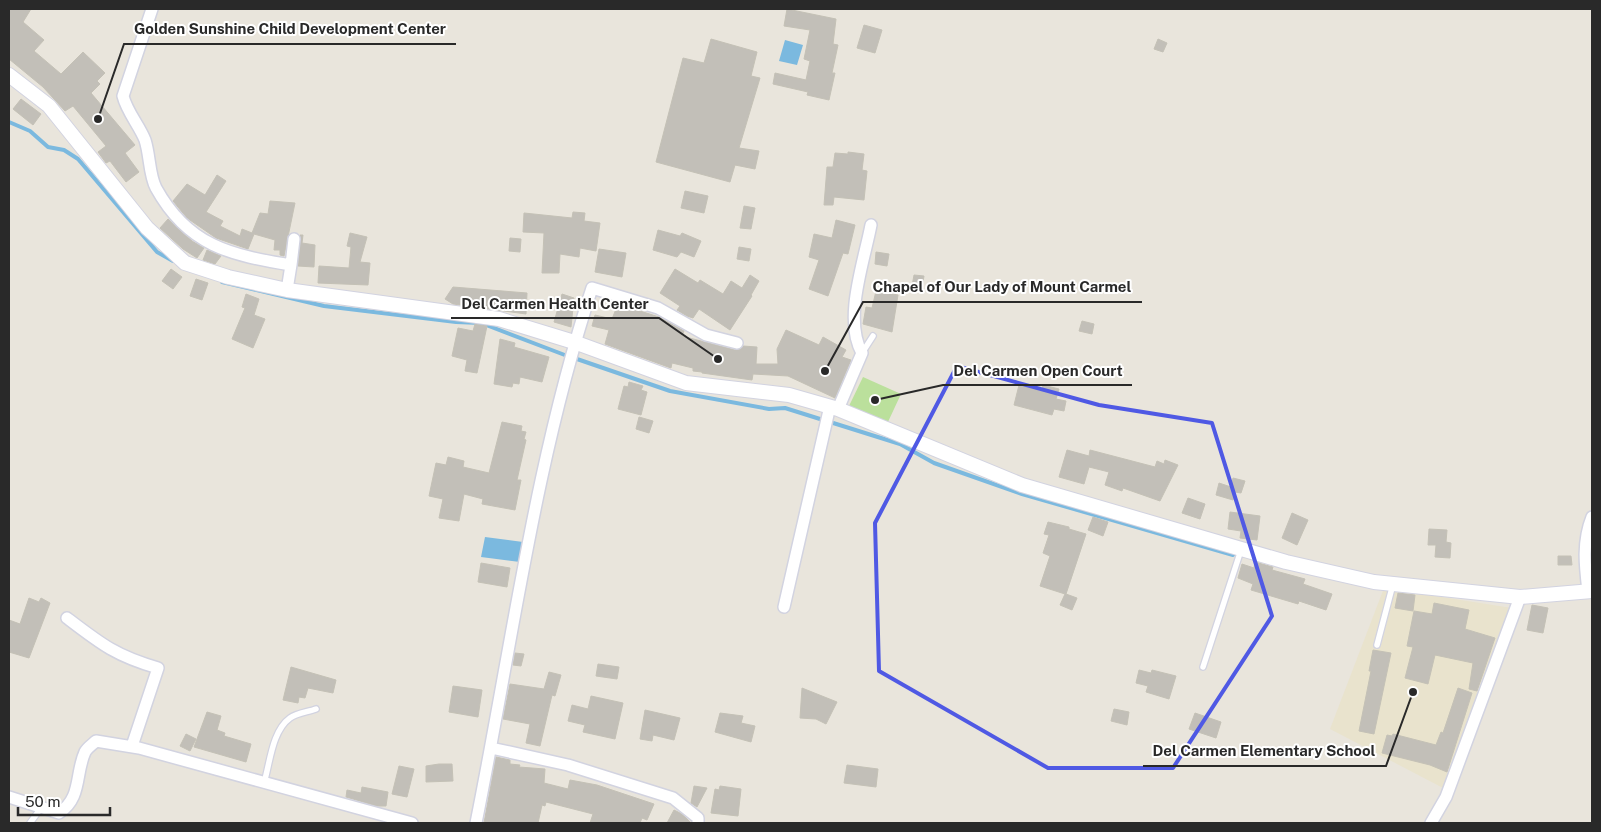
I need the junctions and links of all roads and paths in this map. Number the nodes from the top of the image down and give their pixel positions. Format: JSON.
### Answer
{"nodes":[{"id":1,"x":152,"y":9,"type":"edge"},
{"id":2,"x":9,"y":75,"type":"edge"},
{"id":3,"x":871,"y":225,"type":"dead end"},
{"id":4,"x":294,"y":239,"type":"dead end"},
{"id":5,"x":291,"y":265,"type":"junction"},
{"id":6,"x":287,"y":290,"type":"junction"},
{"id":7,"x":873,"y":336,"type":"dead end"},
{"id":8,"x":574,"y":342,"type":"junction"},
{"id":9,"x":737,"y":343,"type":"dead end"},
{"id":10,"x":862,"y":353,"type":"junction"},
{"id":11,"x":834,"y":408,"type":"junction"},
{"id":12,"x":1592,"y":517,"type":"edge"},
{"id":13,"x":1241,"y":550,"type":"junction"},
{"id":14,"x":1393,"y":584,"type":"junction"},
{"id":15,"x":1590,"y":591,"type":"edge"},
{"id":16,"x":1520,"y":597,"type":"junction"},
{"id":17,"x":784,"y":607,"type":"dead end"},
{"id":18,"x":67,"y":618,"type":"dead end"},
{"id":19,"x":1377,"y":645,"type":"dead end"},
{"id":20,"x":1203,"y":667,"type":"dead end"},
{"id":21,"x":316,"y":709,"type":"dead end"},
{"id":22,"x":132,"y":746,"type":"junction"},
{"id":23,"x":491,"y":748,"type":"junction"},
{"id":24,"x":264,"y":783,"type":"junction"},
{"id":25,"x":9,"y":797,"type":"edge"},
{"id":26,"x":41,"y":808,"type":"junction"},
{"id":27,"x":30,"y":823,"type":"edge"},
{"id":28,"x":412,"y":823,"type":"edge"},
{"id":29,"x":476,"y":823,"type":"edge"},
{"id":30,"x":698,"y":823,"type":"edge"},
{"id":31,"x":1431,"y":823,"type":"edge"}],
"edges":[{"from":1,"to":5,"type":"street"},
{"from":2,"to":6,"type":"street"},
{"from":3,"to":10,"type":"street"},
{"from":4,"to":5,"type":"street"},
{"from":5,"to":6,"type":"street"},
{"from":6,"to":8,"type":"street"},
{"from":7,"to":10,"type":"lane"},
{"from":8,"to":9,"type":"street"},
{"from":8,"to":11,"type":"street"},
{"from":8,"to":23,"type":"street"},
{"from":10,"to":11,"type":"street"},
{"from":11,"to":13,"type":"street"},
{"from":11,"to":17,"type":"street"},
{"from":12,"to":15,"type":"street"},
{"from":13,"to":14,"type":"street"},
{"from":13,"to":20,"type":"lane"},
{"from":14,"to":16,"type":"street"},
{"from":14,"to":19,"type":"lane"},
{"from":15,"to":16,"type":"street"},
{"from":16,"to":31,"type":"street"},
{"from":18,"to":22,"type":"street"},
{"from":21,"to":24,"type":"lane"},
{"from":22,"to":24,"type":"street"},
{"from":22,"to":26,"type":"street"},
{"from":23,"to":29,"type":"street"},
{"from":23,"to":30,"type":"street"},
{"from":24,"to":28,"type":"street"},
{"from":25,"to":26,"type":"street"},
{"from":26,"to":27,"type":"lane"}]}
